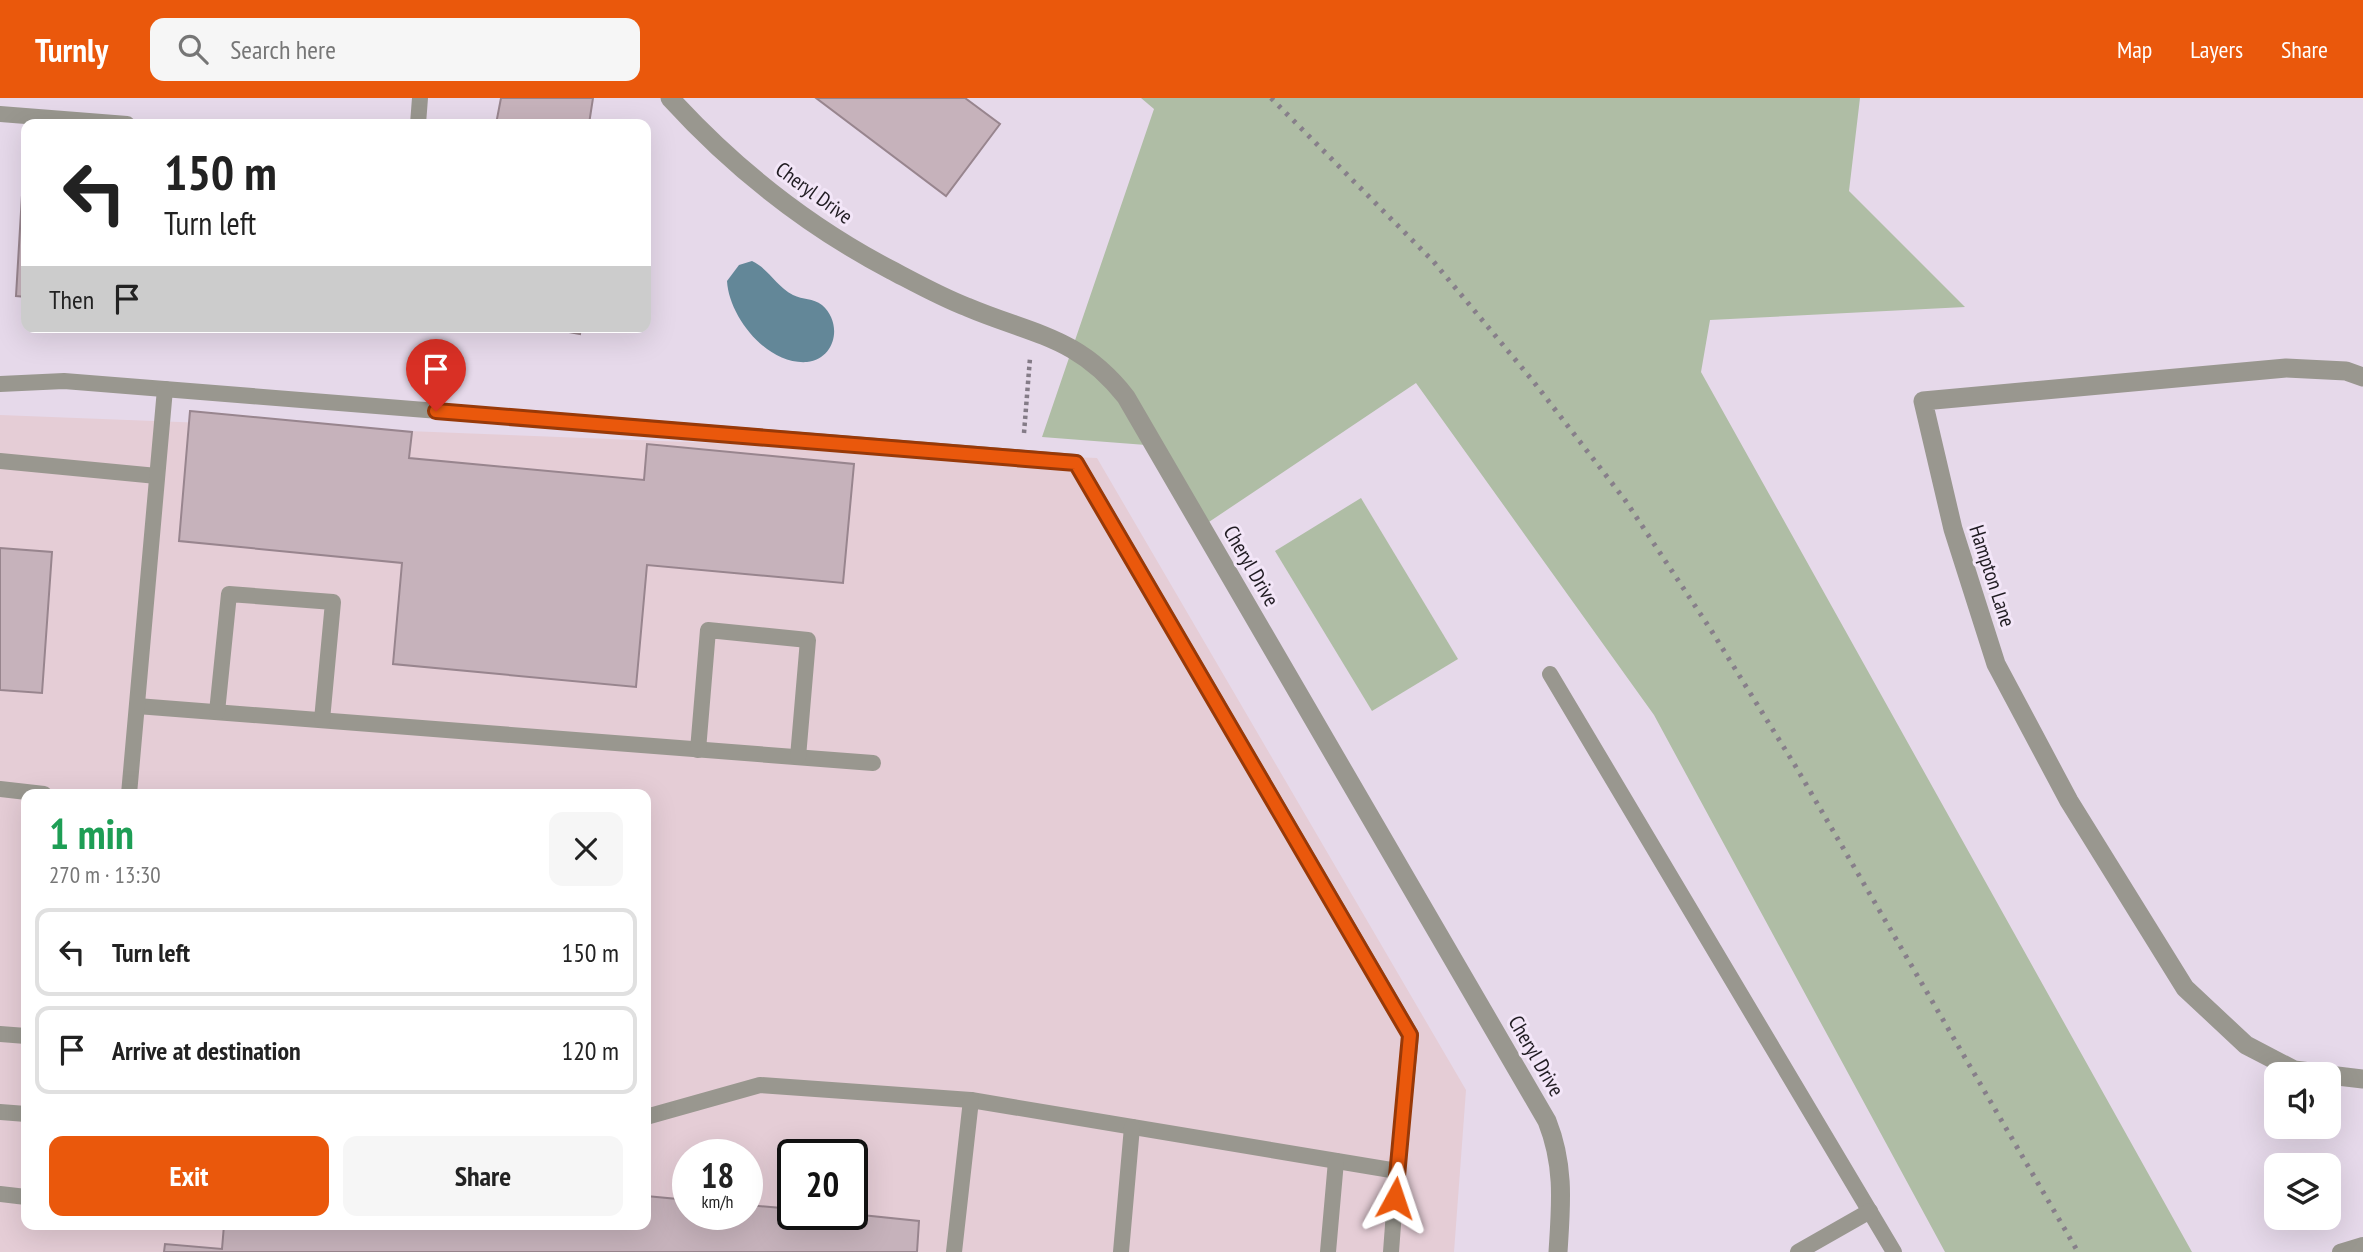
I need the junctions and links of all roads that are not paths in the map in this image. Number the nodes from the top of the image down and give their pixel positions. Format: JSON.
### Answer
{"nodes":[{"id":1,"x":420,"y":98,"type":"edge"},
{"id":2,"x":670,"y":98,"type":"edge"},
{"id":3,"x":0,"y":114,"type":"edge"},
{"id":4,"x":64,"y":119,"type":"edge"},
{"id":5,"x":418,"y":119,"type":"edge"},
{"id":6,"x":2363,"y":377,"type":"edge"},
{"id":7,"x":0,"y":384,"type":"edge"},
{"id":8,"x":165,"y":389,"type":"junction"},
{"id":9,"x":0,"y":461,"type":"edge"},
{"id":10,"x":158,"y":476,"type":"junction"},
{"id":11,"x":1550,"y":674,"type":"dead end"},
{"id":12,"x":137,"y":706,"type":"junction"},
{"id":13,"x":217,"y":712,"type":"junction"},
{"id":14,"x":322,"y":720,"type":"junction"},
{"id":15,"x":698,"y":750,"type":"junction"},
{"id":16,"x":797,"y":757,"type":"junction"},
{"id":17,"x":873,"y":763,"type":"dead end"},
{"id":18,"x":0,"y":789,"type":"edge"},
{"id":19,"x":129,"y":789,"type":"edge"},
{"id":20,"x":21,"y":791,"type":"edge"},
{"id":21,"x":0,"y":1034,"type":"edge"},
{"id":22,"x":21,"y":1036,"type":"edge"},
{"id":23,"x":2279,"y":1062,"type":"edge"},
{"id":24,"x":2341,"y":1076,"type":"edge"},
{"id":25,"x":2363,"y":1079,"type":"edge"},
{"id":26,"x":971,"y":1100,"type":"junction"},
{"id":27,"x":0,"y":1112,"type":"edge"},
{"id":28,"x":21,"y":1114,"type":"edge"},
{"id":29,"x":651,"y":1116,"type":"edge"},
{"id":30,"x":1132,"y":1127,"type":"junction"},
{"id":31,"x":1336,"y":1161,"type":"junction"},
{"id":32,"x":1397,"y":1171,"type":"junction"},
{"id":33,"x":0,"y":1194,"type":"edge"},
{"id":34,"x":21,"y":1196,"type":"edge"},
{"id":35,"x":1870,"y":1211,"type":"junction"},
{"id":36,"x":2363,"y":1245,"type":"edge"},
{"id":37,"x":954,"y":1252,"type":"edge"},
{"id":38,"x":1121,"y":1252,"type":"edge"},
{"id":39,"x":1328,"y":1252,"type":"edge"},
{"id":40,"x":1391,"y":1252,"type":"edge"},
{"id":41,"x":1558,"y":1252,"type":"edge"},
{"id":42,"x":1798,"y":1252,"type":"edge"},
{"id":43,"x":1895,"y":1252,"type":"edge"},
{"id":44,"x":2340,"y":1252,"type":"edge"}],
"edges":[{"from":1,"to":5,"type":"lane"},
{"from":2,"to":41,"type":"street","name":"Cheryl Drive"},
{"from":3,"to":4,"type":"lane"},
{"from":6,"to":23,"type":"street","name":"Hampton Lane"},
{"from":7,"to":8,"type":"lane"},
{"from":8,"to":10,"type":"lane"},
{"from":8,"to":32,"type":"lane"},
{"from":9,"to":10,"type":"lane"},
{"from":10,"to":12,"type":"lane"},
{"from":11,"to":35,"type":"lane"},
{"from":12,"to":13,"type":"lane"},
{"from":12,"to":19,"type":"lane"},
{"from":13,"to":14,"type":"lane"},
{"from":13,"to":14,"type":"lane"},
{"from":14,"to":15,"type":"lane"},
{"from":15,"to":16,"type":"lane"},
{"from":15,"to":16,"type":"lane"},
{"from":16,"to":17,"type":"lane"},
{"from":18,"to":20,"type":"lane"},
{"from":21,"to":22,"type":"lane"},
{"from":24,"to":25,"type":"street","name":"Hampton Lane"},
{"from":26,"to":29,"type":"lane"},
{"from":26,"to":30,"type":"lane"},
{"from":26,"to":37,"type":"lane"},
{"from":27,"to":28,"type":"lane"},
{"from":30,"to":31,"type":"lane"},
{"from":30,"to":38,"type":"lane"},
{"from":31,"to":32,"type":"lane"},
{"from":31,"to":39,"type":"lane"},
{"from":32,"to":40,"type":"lane"},
{"from":33,"to":34,"type":"lane"},
{"from":35,"to":42,"type":"lane"},
{"from":35,"to":43,"type":"lane"},
{"from":36,"to":44,"type":"lane"}]}
